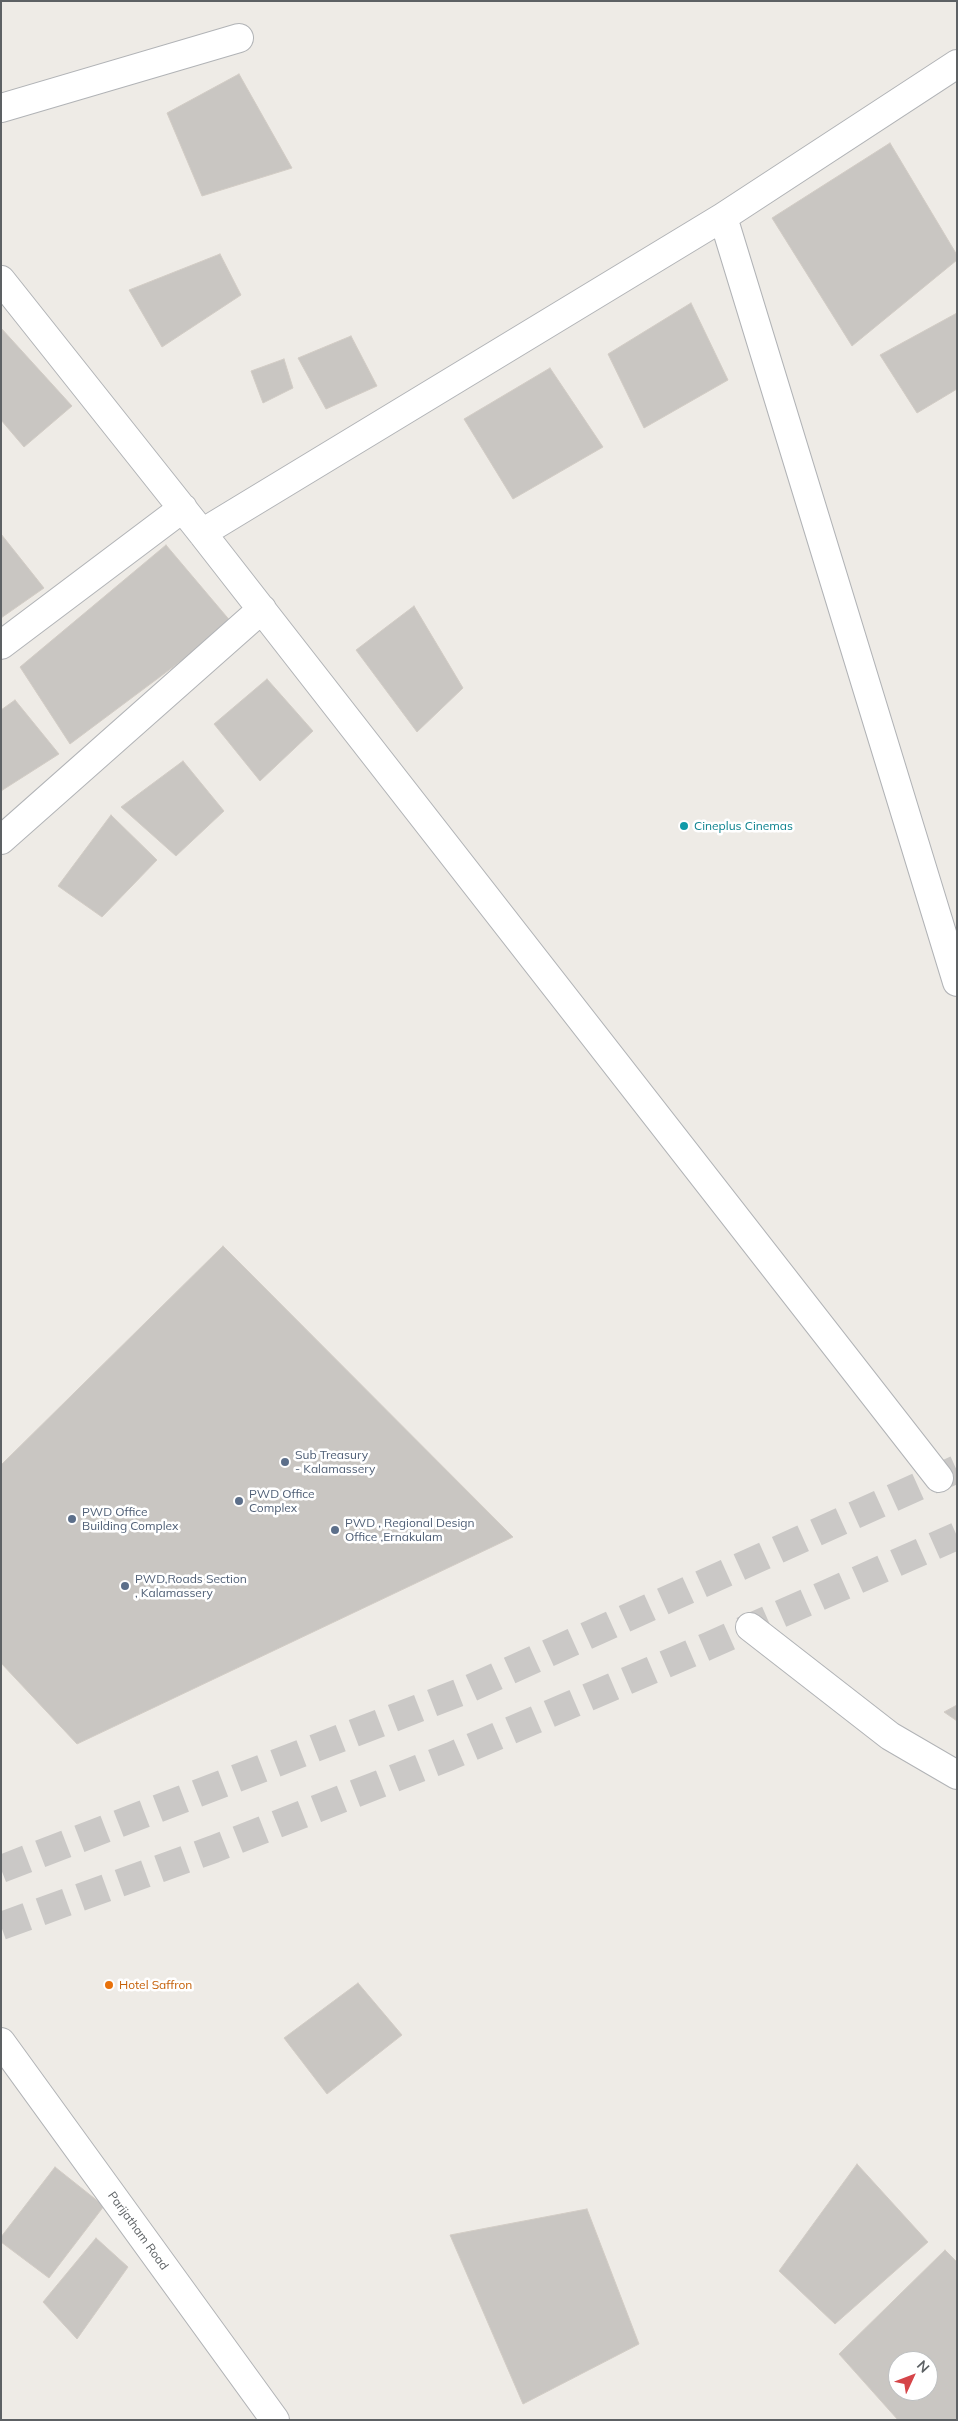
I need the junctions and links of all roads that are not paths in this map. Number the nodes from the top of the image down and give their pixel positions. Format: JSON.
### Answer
{"nodes":[{"id":1,"x":239,"y":38,"type":"dead end"},
{"id":2,"x":957,"y":64,"type":"edge"},
{"id":3,"x":1,"y":108,"type":"edge"},
{"id":4,"x":724,"y":217,"type":"junction"},
{"id":5,"x":1,"y":280,"type":"edge"},
{"id":6,"x":183,"y":508,"type":"junction"},
{"id":7,"x":202,"y":533,"type":"junction"},
{"id":8,"x":262,"y":610,"type":"junction"},
{"id":9,"x":1,"y":645,"type":"edge"},
{"id":10,"x":1,"y":840,"type":"edge"},
{"id":11,"x":957,"y":982,"type":"edge"},
{"id":12,"x":939,"y":1478,"type":"dead end"},
{"id":13,"x":750,"y":1628,"type":"dead end"},
{"id":14,"x":957,"y":1776,"type":"edge"},
{"id":15,"x":1,"y":2042,"type":"edge"},
{"id":16,"x":275,"y":2420,"type":"edge"}],
"edges":[{"from":1,"to":3,"type":"street"},
{"from":2,"to":4,"type":"street"},
{"from":4,"to":7,"type":"street"},
{"from":4,"to":11,"type":"street"},
{"from":5,"to":6,"type":"street"},
{"from":6,"to":7,"type":"street"},
{"from":6,"to":9,"type":"street"},
{"from":7,"to":8,"type":"street"},
{"from":8,"to":10,"type":"street"},
{"from":8,"to":12,"type":"street"},
{"from":13,"to":14,"type":"street"},
{"from":15,"to":16,"type":"street","name":"Parijatham Road"}]}
